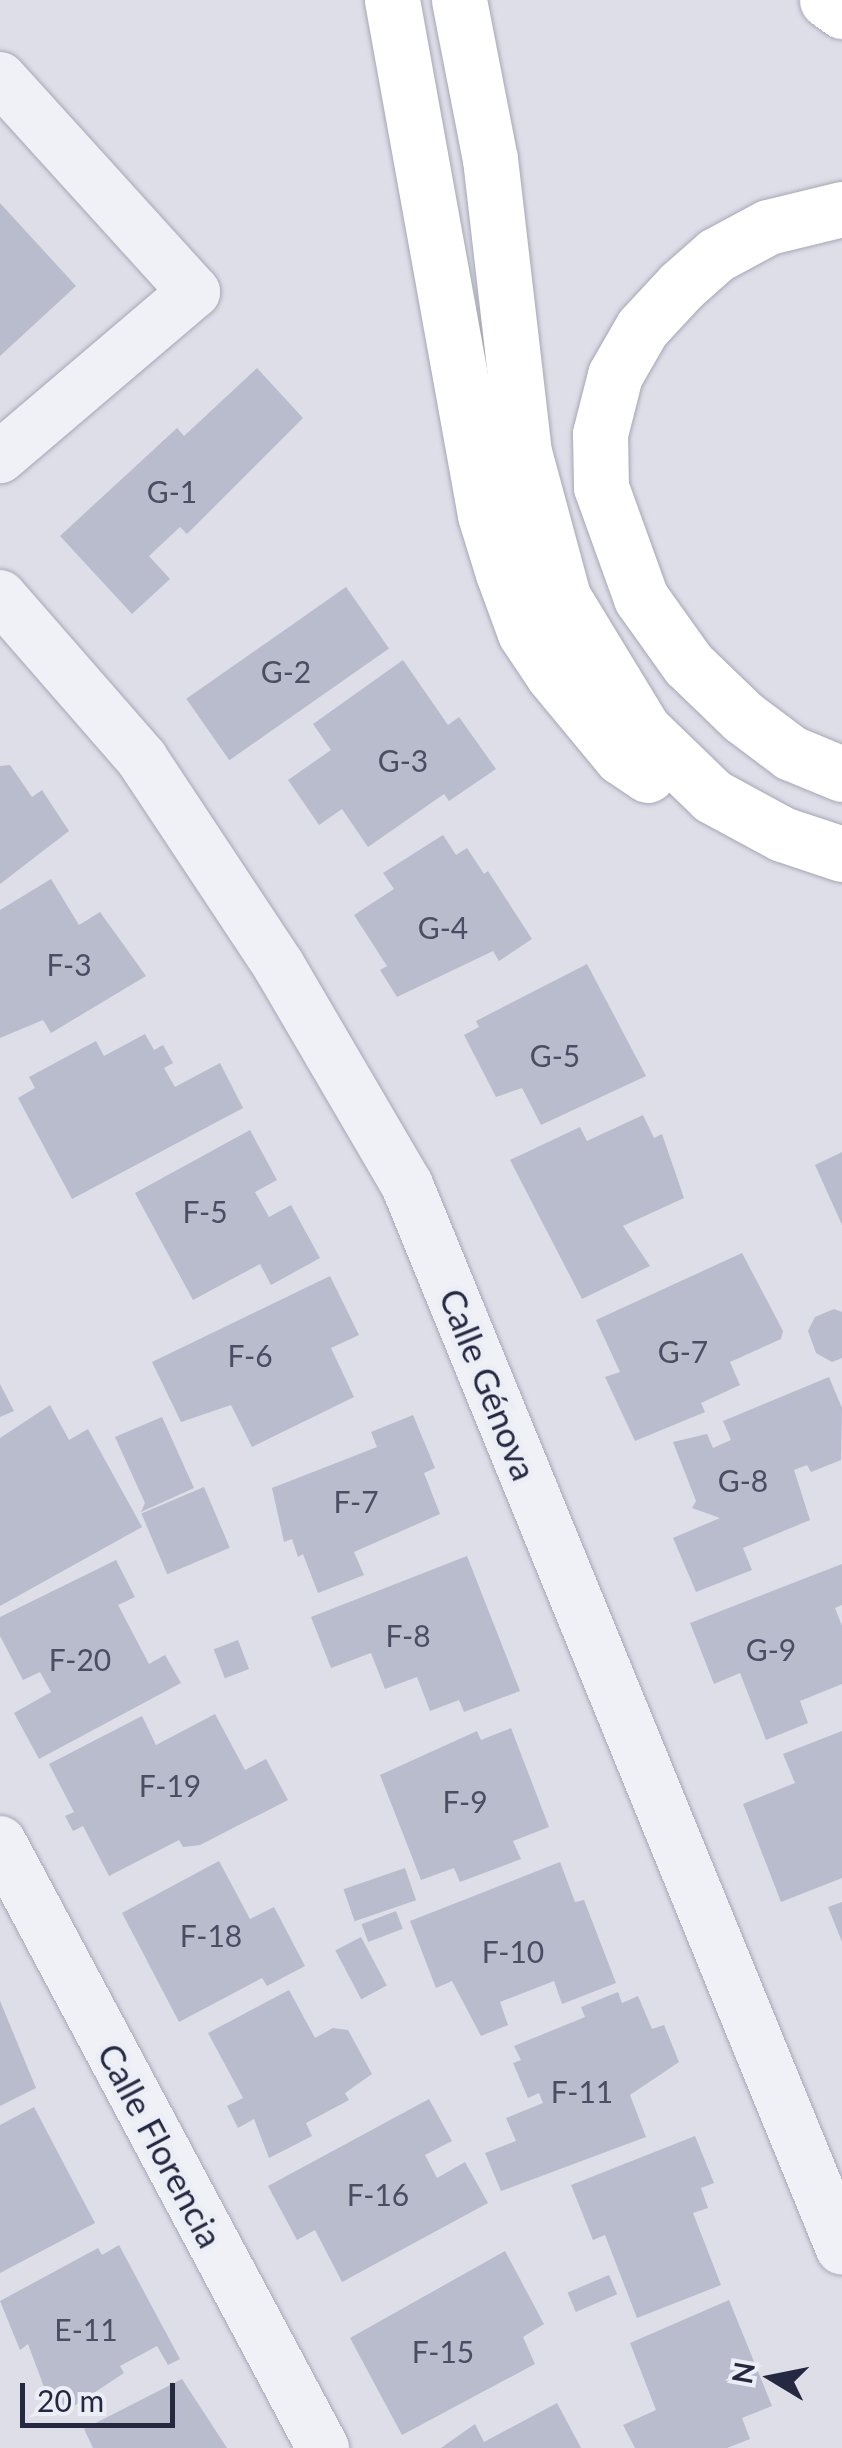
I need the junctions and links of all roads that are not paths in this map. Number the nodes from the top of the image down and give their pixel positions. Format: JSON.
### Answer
{"nodes":[{"id":1,"x":392,"y":0,"type":"edge"},
{"id":2,"x":459,"y":0,"type":"edge"},
{"id":3,"x":826,"y":0,"type":"edge"},
{"id":4,"x":842,"y":11,"type":"edge"},
{"id":5,"x":0,"y":78,"type":"edge"},
{"id":6,"x":842,"y":208,"type":"edge"},
{"id":7,"x":0,"y":457,"type":"edge"},
{"id":8,"x":0,"y":596,"type":"edge"},
{"id":9,"x":842,"y":774,"type":"edge"},
{"id":10,"x":712,"y":796,"type":"junction"},
{"id":11,"x":842,"y":854,"type":"edge"},
{"id":12,"x":0,"y":1842,"type":"edge"},
{"id":13,"x":842,"y":2249,"type":"edge"},
{"id":14,"x":323,"y":2448,"type":"edge"}],
"edges":[{"from":1,"to":10,"type":"highway"},
{"from":2,"to":10,"type":"highway"},
{"from":3,"to":4,"type":"highway"},
{"from":5,"to":7,"type":"street"},
{"from":6,"to":9,"type":"highway"},
{"from":8,"to":13,"type":"street","name":"Calle Génova"},
{"from":10,"to":11,"type":"highway"},
{"from":12,"to":14,"type":"street","name":"Calle Florencia"}]}
